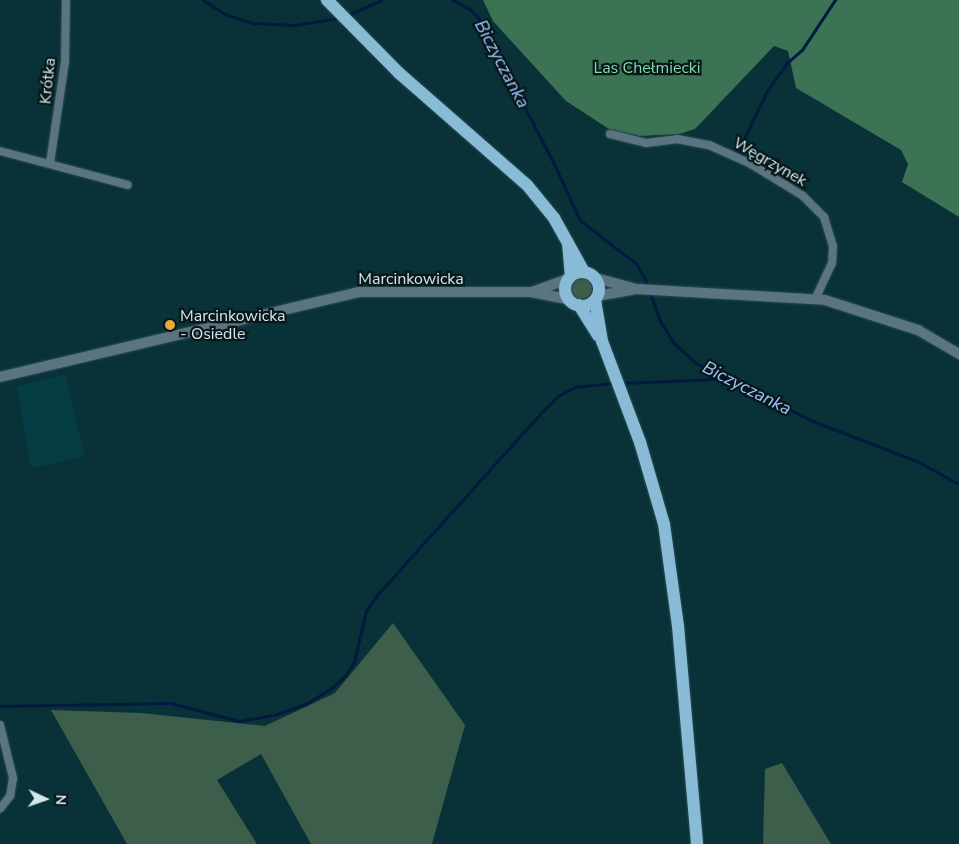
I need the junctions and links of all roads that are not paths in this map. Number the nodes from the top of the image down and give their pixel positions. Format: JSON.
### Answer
{"nodes":[{"id":1,"x":66,"y":0,"type":"edge"},
{"id":2,"x":327,"y":0,"type":"edge"},
{"id":3,"x":610,"y":134,"type":"dead end"},
{"id":4,"x":0,"y":151,"type":"edge"},
{"id":5,"x":50,"y":164,"type":"junction"},
{"id":6,"x":128,"y":185,"type":"dead end"},
{"id":7,"x":568,"y":243,"type":"junction"},
{"id":8,"x":584,"y":272,"type":"junction"},
{"id":9,"x":570,"y":277,"type":"junction"},
{"id":10,"x":596,"y":278,"type":"junction"},
{"id":11,"x":636,"y":289,"type":"junction"},
{"id":12,"x":531,"y":292,"type":"junction"},
{"id":13,"x":596,"y":298,"type":"junction"},
{"id":14,"x":815,"y":299,"type":"junction"},
{"id":15,"x":574,"y":302,"type":"junction"},
{"id":16,"x":602,"y":341,"type":"junction"},
{"id":17,"x":959,"y":354,"type":"edge"},
{"id":18,"x":0,"y":377,"type":"edge"},
{"id":19,"x":0,"y":725,"type":"edge"},
{"id":20,"x":0,"y":809,"type":"edge"},
{"id":21,"x":697,"y":844,"type":"edge"}],
"edges":[{"from":1,"to":5,"type":"street","name":"Krótka"},
{"from":2,"to":7,"type":"main road"},
{"from":3,"to":14,"type":"street","name":"Węgrzynek"},
{"from":4,"to":5,"type":"street"},
{"from":5,"to":6,"type":"street"},
{"from":7,"to":8,"type":"main road"},
{"from":7,"to":9,"type":"main road"},
{"from":8,"to":9,"type":"main road"},
{"from":8,"to":10,"type":"main road"},
{"from":9,"to":12,"type":"street","name":"Marcinkowicka"},
{"from":9,"to":15,"type":"main road"},
{"from":10,"to":11,"type":"street"},
{"from":10,"to":13,"type":"main road"},
{"from":11,"to":13,"type":"street"},
{"from":11,"to":14,"type":"street"},
{"from":12,"to":15,"type":"street","name":"Marcinkowicka"},
{"from":12,"to":18,"type":"street","name":"Marcinkowicka"},
{"from":13,"to":15,"type":"main road"},
{"from":13,"to":16,"type":"main road"},
{"from":14,"to":17,"type":"street"},
{"from":15,"to":16,"type":"main road"},
{"from":16,"to":21,"type":"main road"},
{"from":19,"to":20,"type":"street"}]}
